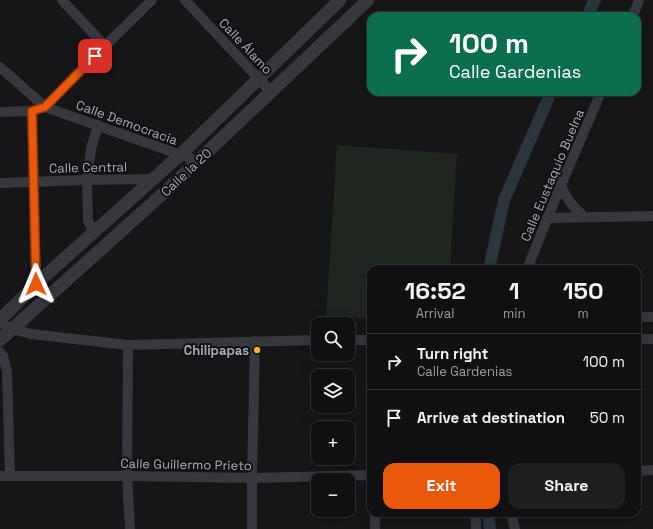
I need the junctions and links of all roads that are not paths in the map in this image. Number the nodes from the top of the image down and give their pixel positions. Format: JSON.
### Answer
{"nodes":[{"id":1,"x":62,"y":0,"type":"edge"},
{"id":2,"x":152,"y":0,"type":"edge"},
{"id":3,"x":185,"y":0,"type":"edge"},
{"id":4,"x":340,"y":0,"type":"edge"},
{"id":5,"x":368,"y":0,"type":"edge"},
{"id":6,"x":639,"y":0,"type":"edge"},
{"id":7,"x":634,"y":12,"type":"edge"},
{"id":8,"x":105,"y":46,"type":"junction"},
{"id":9,"x":0,"y":66,"type":"edge"},
{"id":10,"x":0,"y":72,"type":"edge"},
{"id":11,"x":12,"y":78,"type":"junction"},
{"id":12,"x":259,"y":78,"type":"junction"},
{"id":13,"x":271,"y":92,"type":"junction"},
{"id":14,"x":599,"y":96,"type":"edge"},
{"id":15,"x":45,"y":107,"type":"junction"},
{"id":16,"x":32,"y":111,"type":"junction"},
{"id":17,"x":0,"y":112,"type":"edge"},
{"id":18,"x":98,"y":125,"type":"junction"},
{"id":19,"x":180,"y":155,"type":"junction"},
{"id":20,"x":198,"y":161,"type":"junction"},
{"id":21,"x":153,"y":179,"type":"junction"},
{"id":22,"x":87,"y":180,"type":"junction"},
{"id":23,"x":34,"y":182,"type":"junction"},
{"id":24,"x":0,"y":183,"type":"edge"},
{"id":25,"x":561,"y":185,"type":"junction"},
{"id":26,"x":653,"y":216,"type":"edge"},
{"id":27,"x":585,"y":217,"type":"junction"},
{"id":28,"x":547,"y":218,"type":"junction"},
{"id":29,"x":94,"y":232,"type":"junction"},
{"id":30,"x":529,"y":265,"type":"edge"},
{"id":31,"x":36,"y":284,"type":"junction"},
{"id":32,"x":641,"y":317,"type":"edge"},
{"id":33,"x":653,"y":317,"type":"edge"},
{"id":34,"x":0,"y":321,"type":"edge"},
{"id":35,"x":12,"y":329,"type":"junction"},
{"id":36,"x":641,"y":339,"type":"edge"},
{"id":37,"x":653,"y":339,"type":"edge"},
{"id":38,"x":0,"y":340,"type":"edge"},
{"id":39,"x":311,"y":340,"type":"edge"},
{"id":40,"x":355,"y":340,"type":"edge"},
{"id":41,"x":367,"y":340,"type":"edge"},
{"id":42,"x":255,"y":341,"type":"junction"},
{"id":43,"x":128,"y":345,"type":"junction"},
{"id":44,"x":0,"y":352,"type":"edge"},
{"id":45,"x":653,"y":470,"type":"edge"},
{"id":46,"x":641,"y":471,"type":"edge"},
{"id":47,"x":367,"y":474,"type":"edge"},
{"id":48,"x":5,"y":476,"type":"edge"},
{"id":49,"x":127,"y":476,"type":"junction"},
{"id":50,"x":252,"y":478,"type":"junction"},
{"id":51,"x":375,"y":517,"type":"edge"},
{"id":52,"x":476,"y":517,"type":"edge"},
{"id":53,"x":512,"y":517,"type":"edge"},
{"id":54,"x":130,"y":529,"type":"edge"},
{"id":55,"x":252,"y":529,"type":"edge"},
{"id":56,"x":375,"y":529,"type":"edge"},
{"id":57,"x":476,"y":529,"type":"edge"},
{"id":58,"x":515,"y":529,"type":"edge"}],
"edges":[{"from":1,"to":8,"type":"street"},
{"from":2,"to":8,"type":"street"},
{"from":3,"to":12,"type":"street","name":"Calle Álamo"},
{"from":4,"to":12,"type":"street","name":"Calle la 20"},
{"from":5,"to":13,"type":"street","name":"Calle la 20"},
{"from":6,"to":7,"type":"street"},
{"from":8,"to":15,"type":"street"},
{"from":9,"to":11,"type":"street"},
{"from":10,"to":11,"type":"street"},
{"from":11,"to":15,"type":"street"},
{"from":12,"to":13,"type":"street","name":"Calle Álamo"},
{"from":12,"to":19,"type":"street","name":"Calle la 20"},
{"from":13,"to":20,"type":"street","name":"Calle la 20"},
{"from":14,"to":25,"type":"street","name":"Calle Eustaquio Buelna"},
{"from":15,"to":16,"type":"street"},
{"from":15,"to":18,"type":"street","name":"Calle Democracia"},
{"from":16,"to":17,"type":"street"},
{"from":16,"to":23,"type":"street"},
{"from":18,"to":19,"type":"street","name":"Calle Democracia"},
{"from":18,"to":22,"type":"street"},
{"from":19,"to":20,"type":"street","name":"Calle Democracia"},
{"from":19,"to":21,"type":"street","name":"Calle la 20"},
{"from":20,"to":35,"type":"street","name":"Calle la 20"},
{"from":21,"to":22,"type":"street","name":"Calle Central"},
{"from":21,"to":29,"type":"street","name":"Calle la 20"},
{"from":22,"to":23,"type":"street","name":"Calle Central"},
{"from":22,"to":29,"type":"street"},
{"from":23,"to":24,"type":"street","name":"Calle Central"},
{"from":23,"to":31,"type":"street"},
{"from":25,"to":27,"type":"street"},
{"from":25,"to":28,"type":"street","name":"Calle Eustaquio Buelna"},
{"from":26,"to":27,"type":"street"},
{"from":27,"to":28,"type":"street"},
{"from":28,"to":30,"type":"street","name":"Calle Eustaquio Buelna"},
{"from":29,"to":31,"type":"street","name":"Calle la 20"},
{"from":31,"to":34,"type":"street","name":"Calle la 20"},
{"from":32,"to":33,"type":"street"},
{"from":34,"to":35,"type":"street"},
{"from":35,"to":38,"type":"street","name":"Calle la 20"},
{"from":35,"to":43,"type":"street"},
{"from":36,"to":37,"type":"street"},
{"from":39,"to":42,"type":"street"},
{"from":40,"to":41,"type":"street"},
{"from":42,"to":43,"type":"street"},
{"from":42,"to":50,"type":"street"},
{"from":43,"to":49,"type":"street"},
{"from":44,"to":48,"type":"street"},
{"from":45,"to":46,"type":"street"},
{"from":47,"to":50,"type":"street","name":"Calle Guillermo Prieto"},
{"from":48,"to":49,"type":"street","name":"Calle Guillermo Prieto"},
{"from":49,"to":50,"type":"street","name":"Calle Guillermo Prieto"},
{"from":49,"to":54,"type":"street"},
{"from":50,"to":55,"type":"street"},
{"from":51,"to":56,"type":"street"},
{"from":52,"to":57,"type":"street"},
{"from":53,"to":58,"type":"street"}]}
